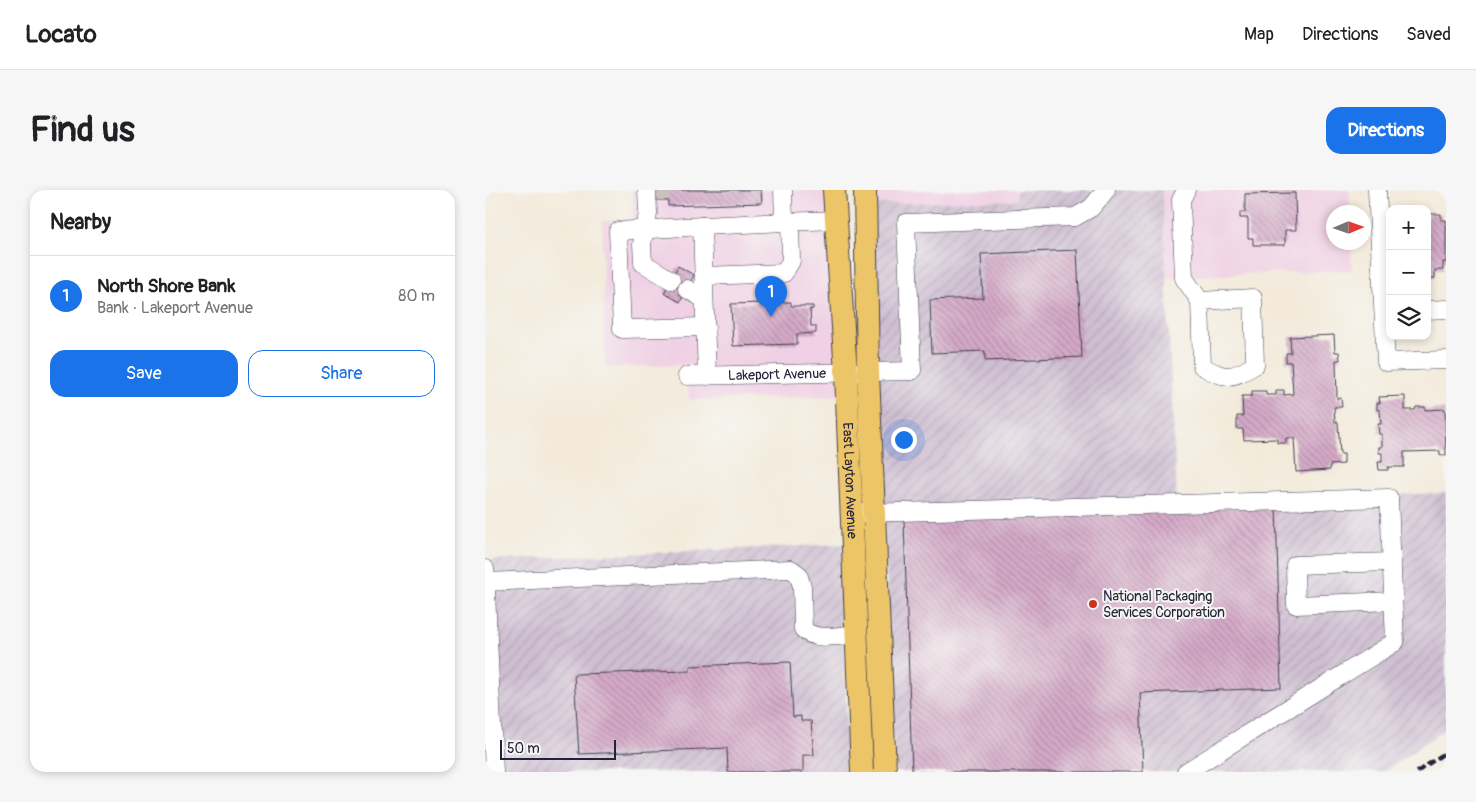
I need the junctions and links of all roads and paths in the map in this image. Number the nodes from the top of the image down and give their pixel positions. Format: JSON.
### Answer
{"nodes":[{"id":1,"x":783,"y":190,"type":"edge"},
{"id":2,"x":835,"y":190,"type":"edge"},
{"id":3,"x":865,"y":190,"type":"edge"},
{"id":4,"x":1106,"y":190,"type":"edge"},
{"id":5,"x":1186,"y":190,"type":"edge"},
{"id":6,"x":1377,"y":190,"type":"edge"},
{"id":7,"x":654,"y":195,"type":"tunnel mouth"},
{"id":8,"x":837,"y":220,"type":"junction"},
{"id":9,"x":787,"y":221,"type":"junction"},
{"id":10,"x":646,"y":222,"type":"junction"},
{"id":11,"x":702,"y":226,"type":"junction"},
{"id":12,"x":704,"y":276,"type":"junction"},
{"id":13,"x":671,"y":280,"type":"dead end"},
{"id":14,"x":687,"y":289,"type":"dead end"},
{"id":15,"x":1386,"y":298,"type":"edge"},
{"id":16,"x":704,"y":299,"type":"junction"},
{"id":17,"x":1200,"y":301,"type":"junction"},
{"id":18,"x":1446,"y":309,"type":"edge"},
{"id":19,"x":1431,"y":310,"type":"edge"},
{"id":20,"x":706,"y":327,"type":"junction"},
{"id":21,"x":1386,"y":340,"type":"edge"},
{"id":22,"x":1446,"y":360,"type":"edge"},
{"id":23,"x":857,"y":373,"type":"junction"},
{"id":24,"x":687,"y":376,"type":"dead end"},
{"id":25,"x":707,"y":376,"type":"junction"},
{"id":26,"x":875,"y":512,"type":"junction"},
{"id":27,"x":852,"y":513,"type":"junction"},
{"id":28,"x":1392,"y":562,"type":"junction"},
{"id":29,"x":486,"y":576,"type":"edge"},
{"id":30,"x":1393,"y":601,"type":"junction"},
{"id":31,"x":857,"y":634,"type":"junction"},
{"id":32,"x":494,"y":772,"type":"edge"},
{"id":33,"x":862,"y":772,"type":"edge"},
{"id":34,"x":885,"y":772,"type":"edge"},
{"id":35,"x":1186,"y":772,"type":"edge"}],
"edges":[{"from":1,"to":9,"type":"street"},
{"from":2,"to":8,"type":"main road","name":"East Layton Avenue"},
{"from":3,"to":23,"type":"main road","name":"East Layton Avenue"},
{"from":4,"to":23,"type":"street","name":"Lakeport Avenue"},
{"from":5,"to":17,"type":"street"},
{"from":6,"to":15,"type":"street"},
{"from":7,"to":10,"type":"street"},
{"from":8,"to":9,"type":"street"},
{"from":8,"to":23,"type":"main road","name":"East Layton Avenue"},
{"from":9,"to":11,"type":"street"},
{"from":9,"to":12,"type":"street"},
{"from":10,"to":11,"type":"street"},
{"from":10,"to":13,"type":"street"},
{"from":10,"to":20,"type":"street"},
{"from":11,"to":12,"type":"street"},
{"from":12,"to":16,"type":"street"},
{"from":14,"to":16,"type":"street"},
{"from":16,"to":20,"type":"street"},
{"from":17,"to":17,"type":"street"},
{"from":18,"to":19,"type":"street"},
{"from":20,"to":25,"type":"street"},
{"from":21,"to":22,"type":"street"},
{"from":23,"to":25,"type":"street","name":"Lakeport Avenue"},
{"from":23,"to":26,"type":"main road","name":"East Layton Avenue"},
{"from":23,"to":27,"type":"main road","name":"East Layton Avenue"},
{"from":24,"to":25,"type":"street","name":"Lakeport Avenue"},
{"from":26,"to":27,"type":"street"},
{"from":26,"to":28,"type":"street"},
{"from":26,"to":34,"type":"main road","name":"East Layton Avenue"},
{"from":27,"to":31,"type":"main road","name":"East Layton Avenue"},
{"from":28,"to":30,"type":"street"},
{"from":28,"to":30,"type":"street"},
{"from":29,"to":31,"type":"street"},
{"from":29,"to":32,"type":"street"},
{"from":30,"to":35,"type":"street"},
{"from":31,"to":33,"type":"main road","name":"East Layton Avenue"}]}
